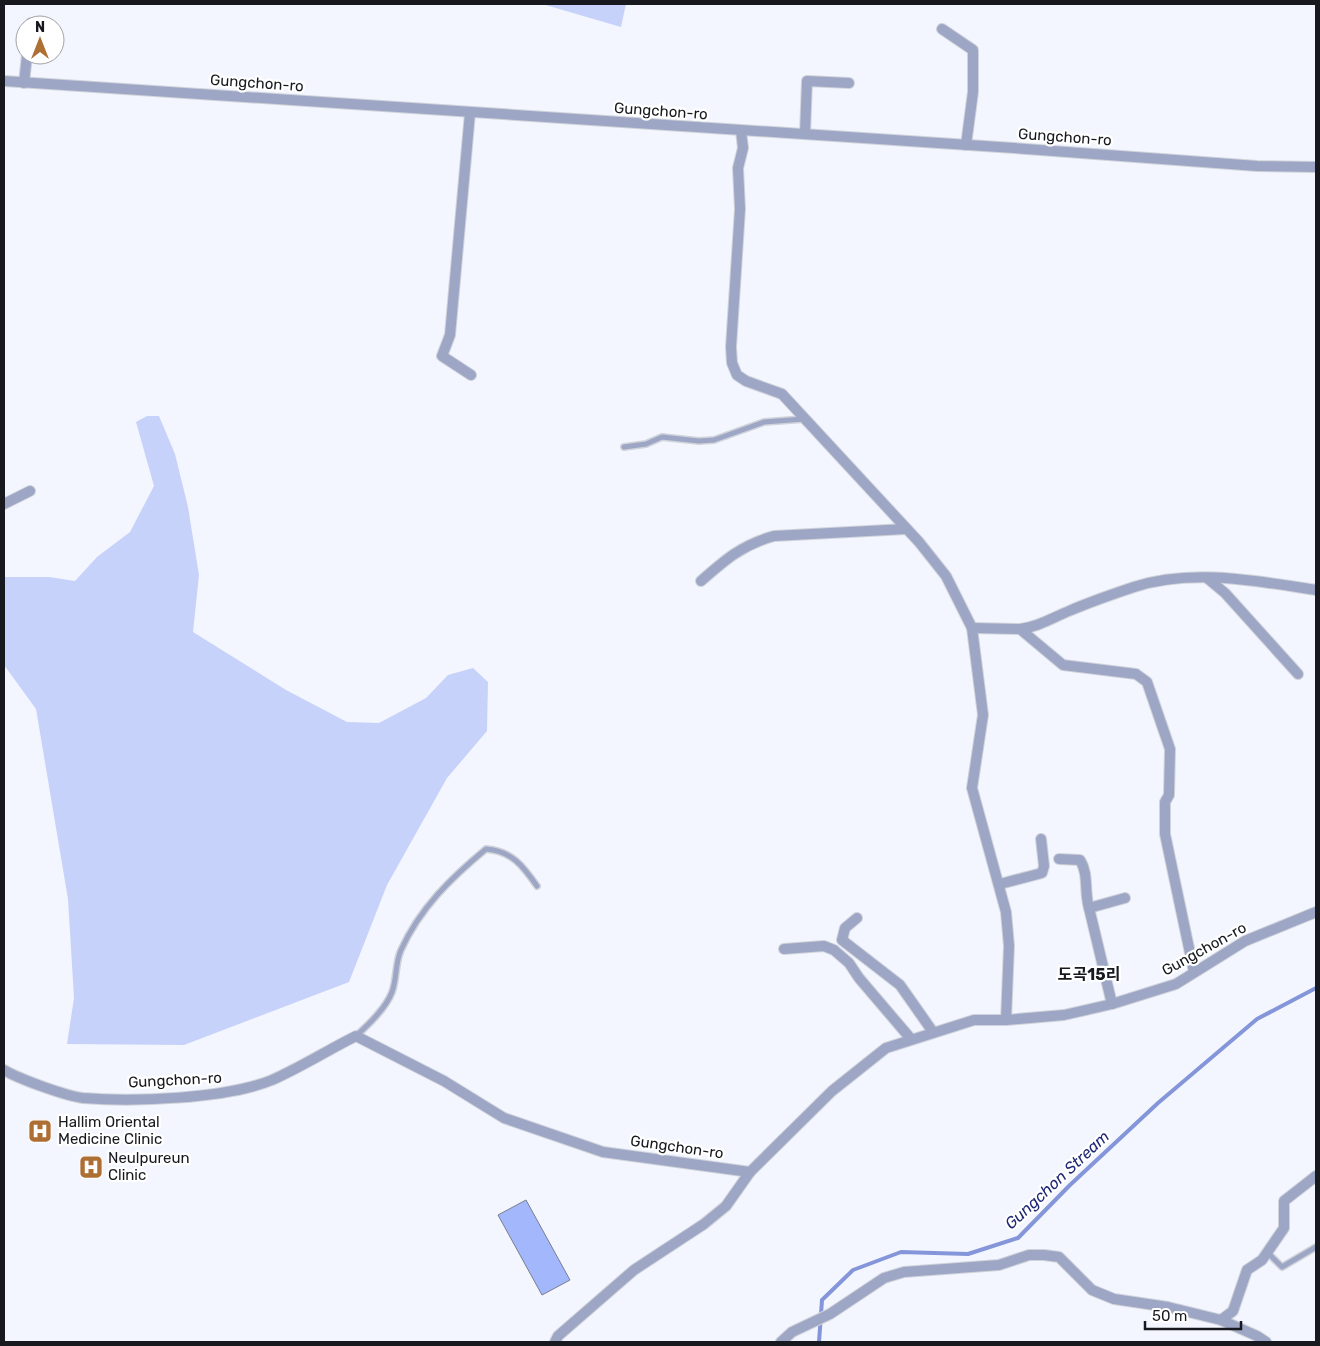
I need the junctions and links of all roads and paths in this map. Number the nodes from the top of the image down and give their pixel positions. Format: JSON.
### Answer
{"nodes":[{"id":1,"x":942,"y":29,"type":"dead end"},
{"id":2,"x":26,"y":65,"type":"edge"},
{"id":3,"x":4,"y":82,"type":"edge"},
{"id":4,"x":24,"y":83,"type":"junction"},
{"id":5,"x":849,"y":83,"type":"dead end"},
{"id":6,"x":470,"y":113,"type":"junction"},
{"id":7,"x":741,"y":131,"type":"junction"},
{"id":8,"x":805,"y":134,"type":"junction"},
{"id":9,"x":966,"y":145,"type":"junction"},
{"id":10,"x":1316,"y":167,"type":"edge"},
{"id":11,"x":471,"y":375,"type":"dead end"},
{"id":12,"x":805,"y":419,"type":"junction"},
{"id":13,"x":624,"y":447,"type":"dead end"},
{"id":14,"x":30,"y":491,"type":"dead end"},
{"id":15,"x":4,"y":504,"type":"edge"},
{"id":16,"x":906,"y":529,"type":"junction"},
{"id":17,"x":1207,"y":578,"type":"junction"},
{"id":18,"x":701,"y":581,"type":"dead end"},
{"id":19,"x":1316,"y":590,"type":"edge"},
{"id":20,"x":972,"y":628,"type":"junction"},
{"id":21,"x":1020,"y":630,"type":"junction"},
{"id":22,"x":1298,"y":674,"type":"dead end"},
{"id":23,"x":1041,"y":839,"type":"dead end"},
{"id":24,"x":1058,"y":858,"type":"dead end"},
{"id":25,"x":1000,"y":884,"type":"junction"},
{"id":26,"x":537,"y":886,"type":"dead end"},
{"id":27,"x":1125,"y":898,"type":"dead end"},
{"id":28,"x":1089,"y":908,"type":"junction"},
{"id":29,"x":1316,"y":912,"type":"edge"},
{"id":30,"x":857,"y":918,"type":"dead end"},
{"id":31,"x":784,"y":949,"type":"dead end"},
{"id":32,"x":1194,"y":972,"type":"junction"},
{"id":33,"x":1112,"y":1004,"type":"junction"},
{"id":34,"x":1006,"y":1020,"type":"junction"},
{"id":35,"x":933,"y":1032,"type":"junction"},
{"id":36,"x":356,"y":1036,"type":"junction"},
{"id":37,"x":910,"y":1039,"type":"junction"},
{"id":38,"x":4,"y":1070,"type":"edge"},
{"id":39,"x":750,"y":1172,"type":"junction"},
{"id":40,"x":1316,"y":1176,"type":"edge"},
{"id":41,"x":1316,"y":1247,"type":"edge"},
{"id":42,"x":1267,"y":1252,"type":"junction"},
{"id":43,"x":1221,"y":1320,"type":"junction"},
{"id":44,"x":555,"y":1342,"type":"edge"},
{"id":45,"x":781,"y":1342,"type":"edge"},
{"id":46,"x":1266,"y":1342,"type":"edge"}],
"edges":[{"from":1,"to":9,"type":"street"},
{"from":2,"to":4,"type":"street"},
{"from":3,"to":4,"type":"street","name":"Gungchon-ro"},
{"from":4,"to":6,"type":"street","name":"Gungchon-ro"},
{"from":5,"to":8,"type":"street"},
{"from":6,"to":7,"type":"street","name":"Gungchon-ro"},
{"from":6,"to":11,"type":"street"},
{"from":7,"to":8,"type":"street","name":"Gungchon-ro"},
{"from":7,"to":12,"type":"street"},
{"from":8,"to":9,"type":"street","name":"Gungchon-ro"},
{"from":9,"to":10,"type":"street","name":"Gungchon-ro"},
{"from":12,"to":13,"type":"lane"},
{"from":12,"to":16,"type":"street"},
{"from":14,"to":15,"type":"street"},
{"from":16,"to":18,"type":"street"},
{"from":16,"to":20,"type":"street"},
{"from":17,"to":19,"type":"street"},
{"from":17,"to":21,"type":"street"},
{"from":17,"to":22,"type":"street"},
{"from":20,"to":21,"type":"street"},
{"from":20,"to":25,"type":"street"},
{"from":21,"to":32,"type":"street"},
{"from":23,"to":25,"type":"street"},
{"from":24,"to":28,"type":"street"},
{"from":25,"to":34,"type":"street"},
{"from":26,"to":36,"type":"lane"},
{"from":27,"to":28,"type":"street"},
{"from":28,"to":33,"type":"street"},
{"from":29,"to":32,"type":"street","name":"Gungchon-ro"},
{"from":30,"to":35,"type":"street"},
{"from":31,"to":37,"type":"street"},
{"from":32,"to":33,"type":"street","name":"Gungchon-ro"},
{"from":33,"to":34,"type":"street","name":"Gungchon-ro"},
{"from":34,"to":35,"type":"street","name":"Gungchon-ro"},
{"from":35,"to":37,"type":"street","name":"Gungchon-ro"},
{"from":36,"to":38,"type":"street","name":"Gungchon-ro"},
{"from":36,"to":39,"type":"street","name":"Gungchon-ro"},
{"from":37,"to":39,"type":"street","name":"Gungchon-ro"},
{"from":39,"to":44,"type":"street"},
{"from":40,"to":42,"type":"street"},
{"from":41,"to":42,"type":"lane"},
{"from":42,"to":43,"type":"street"},
{"from":43,"to":45,"type":"street"},
{"from":43,"to":46,"type":"street"}]}
